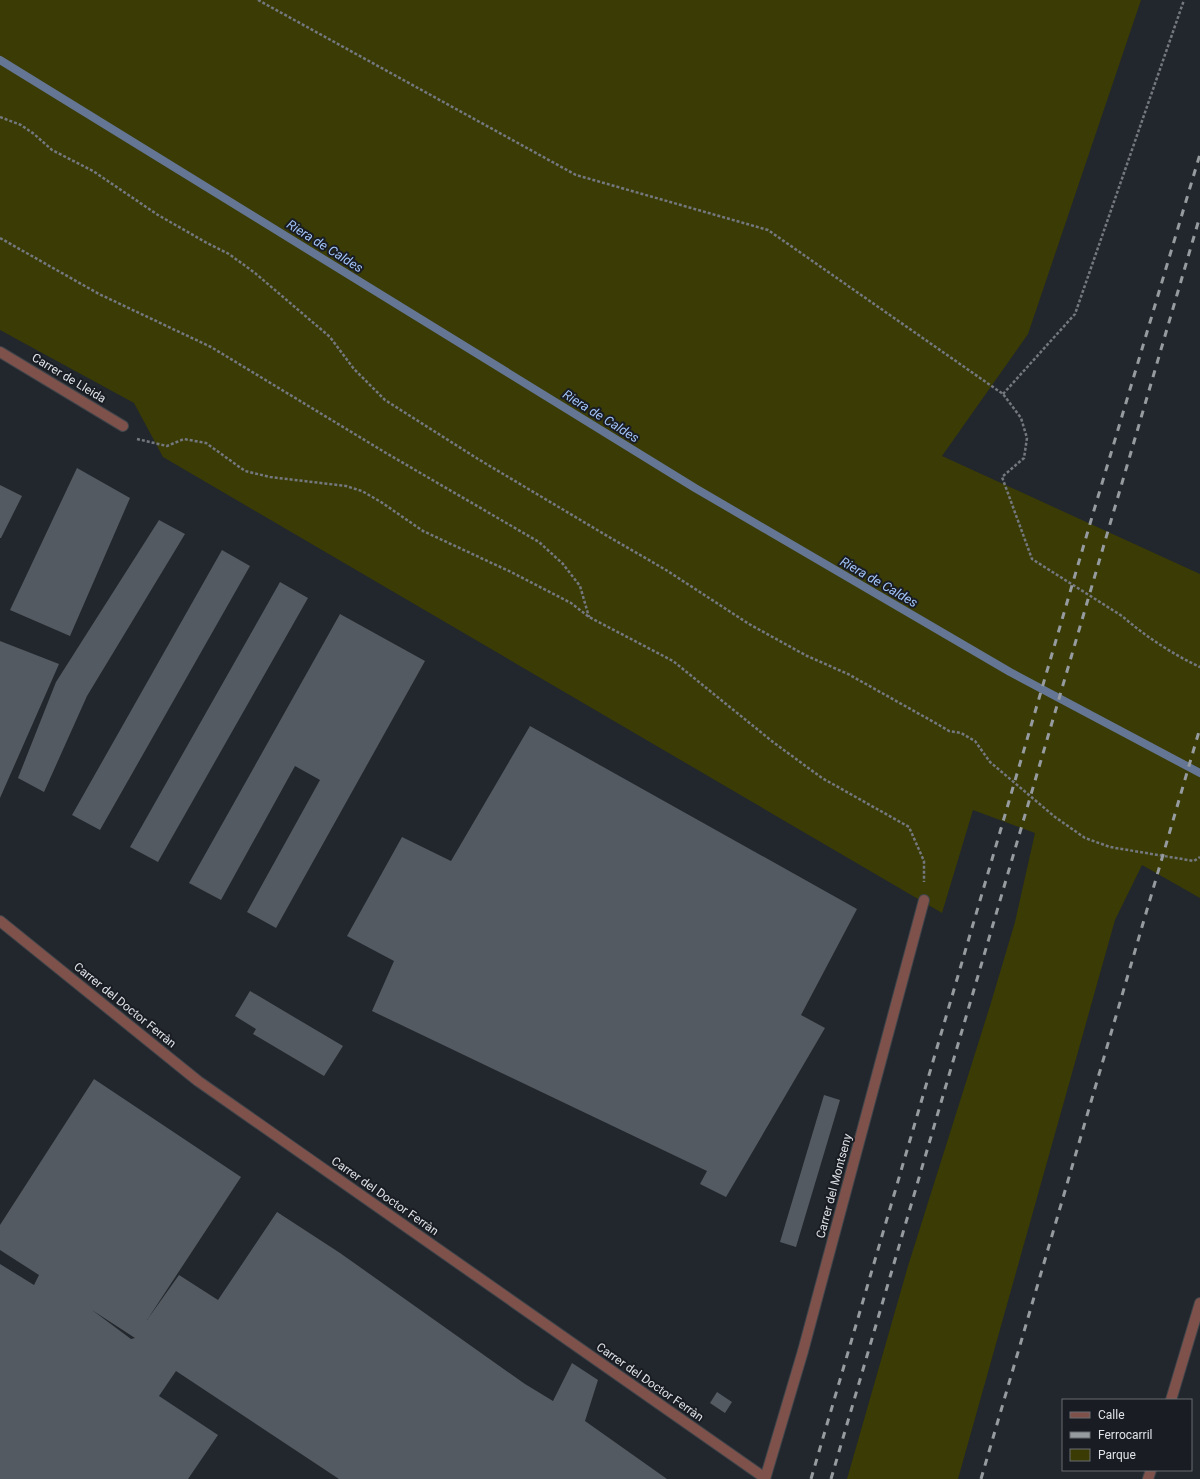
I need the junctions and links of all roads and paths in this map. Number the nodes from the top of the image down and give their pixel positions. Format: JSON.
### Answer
{"nodes":[{"id":1,"x":258,"y":0,"type":"edge"},
{"id":2,"x":1184,"y":0,"type":"edge"},
{"id":3,"x":0,"y":117,"type":"edge"},
{"id":4,"x":0,"y":238,"type":"edge"},
{"id":5,"x":0,"y":352,"type":"edge"},
{"id":6,"x":1003,"y":394,"type":"junction"},
{"id":7,"x":123,"y":426,"type":"joint"},
{"id":8,"x":589,"y":617,"type":"junction"},
{"id":9,"x":1200,"y":667,"type":"edge"},
{"id":10,"x":1200,"y":857,"type":"edge"},
{"id":11,"x":924,"y":900,"type":"joint"},
{"id":12,"x":0,"y":921,"type":"edge"},
{"id":13,"x":1200,"y":1303,"type":"edge"},
{"id":14,"x":1171,"y":1399,"type":"edge"},
{"id":15,"x":765,"y":1479,"type":"edge"}],
"edges":[{"from":1,"to":6,"type":"path"},
{"from":2,"to":6,"type":"path"},
{"from":3,"to":10,"type":"path"},
{"from":4,"to":8,"type":"path"},
{"from":5,"to":7,"type":"street","name":"Carrer de Lleida"},
{"from":6,"to":9,"type":"path"},
{"from":7,"to":8,"type":"path"},
{"from":8,"to":11,"type":"path"},
{"from":11,"to":15,"type":"street","name":"Carrer del Montseny"},
{"from":12,"to":15,"type":"street","name":"Carrer del Doctor Ferràn"},
{"from":13,"to":14,"type":"street"}]}
